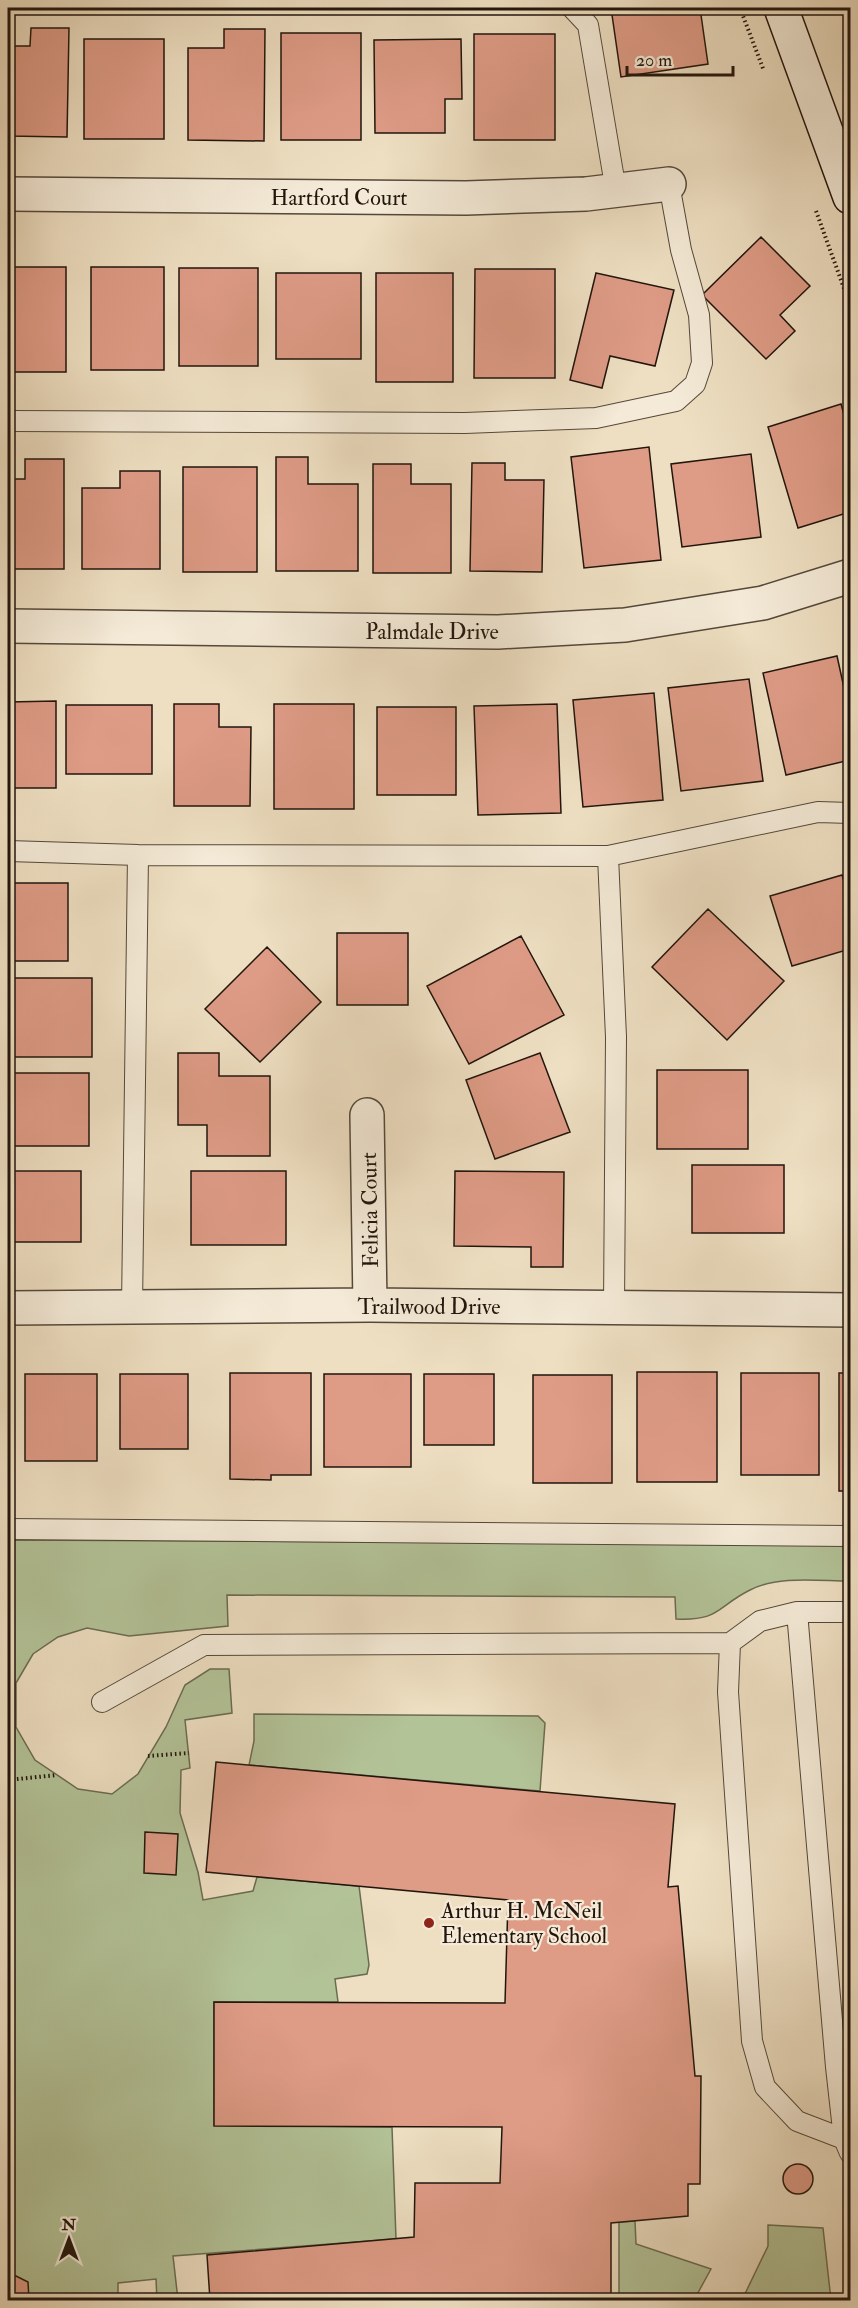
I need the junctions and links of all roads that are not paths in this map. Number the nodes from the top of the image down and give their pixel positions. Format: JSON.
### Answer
{"nodes":[{"id":1,"x":572,"y":8,"type":"edge"},
{"id":2,"x":781,"y":8,"type":"edge"},
{"id":3,"x":669,"y":184,"type":"joint"},
{"id":4,"x":616,"y":191,"type":"junction"},
{"id":5,"x":8,"y":194,"type":"edge"},
{"id":6,"x":850,"y":197,"type":"edge"},
{"id":7,"x":8,"y":421,"type":"edge"},
{"id":8,"x":850,"y":576,"type":"edge"},
{"id":9,"x":8,"y":626,"type":"edge"},
{"id":10,"x":850,"y":813,"type":"edge"},
{"id":11,"x":8,"y":851,"type":"edge"},
{"id":12,"x":138,"y":855,"type":"junction"},
{"id":13,"x":608,"y":855,"type":"junction"},
{"id":14,"x":368,"y":1115,"type":"dead end"},
{"id":15,"x":370,"y":1305,"type":"junction"},
{"id":16,"x":132,"y":1307,"type":"junction"},
{"id":17,"x":614,"y":1307,"type":"junction"},
{"id":18,"x":8,"y":1308,"type":"edge"},
{"id":19,"x":850,"y":1310,"type":"edge"},
{"id":20,"x":8,"y":1529,"type":"edge"},
{"id":21,"x":850,"y":1536,"type":"edge"},
{"id":22,"x":797,"y":1612,"type":"junction"},
{"id":23,"x":850,"y":1612,"type":"edge"},
{"id":24,"x":730,"y":1643,"type":"junction"},
{"id":25,"x":102,"y":1702,"type":"dead end"},
{"id":26,"x":847,"y":2146,"type":"edge"}],
"edges":[{"from":1,"to":4,"type":"lane"},
{"from":2,"to":6,"type":"street"},
{"from":3,"to":4,"type":"street","name":"Hartford Court"},
{"from":3,"to":7,"type":"lane"},
{"from":4,"to":5,"type":"street","name":"Hartford Court"},
{"from":8,"to":9,"type":"street","name":"Palmdale Drive"},
{"from":10,"to":13,"type":"lane"},
{"from":11,"to":12,"type":"lane"},
{"from":12,"to":13,"type":"lane"},
{"from":12,"to":16,"type":"lane"},
{"from":13,"to":17,"type":"lane"},
{"from":14,"to":15,"type":"street","name":"Felicia Court"},
{"from":15,"to":16,"type":"street","name":"Trailwood Drive"},
{"from":15,"to":17,"type":"street","name":"Trailwood Drive"},
{"from":16,"to":18,"type":"street","name":"Trailwood Drive"},
{"from":17,"to":19,"type":"street","name":"Trailwood Drive"},
{"from":20,"to":21,"type":"lane"},
{"from":22,"to":23,"type":"lane"},
{"from":22,"to":24,"type":"lane"},
{"from":22,"to":26,"type":"lane"},
{"from":24,"to":25,"type":"lane"},
{"from":24,"to":26,"type":"lane"}]}
